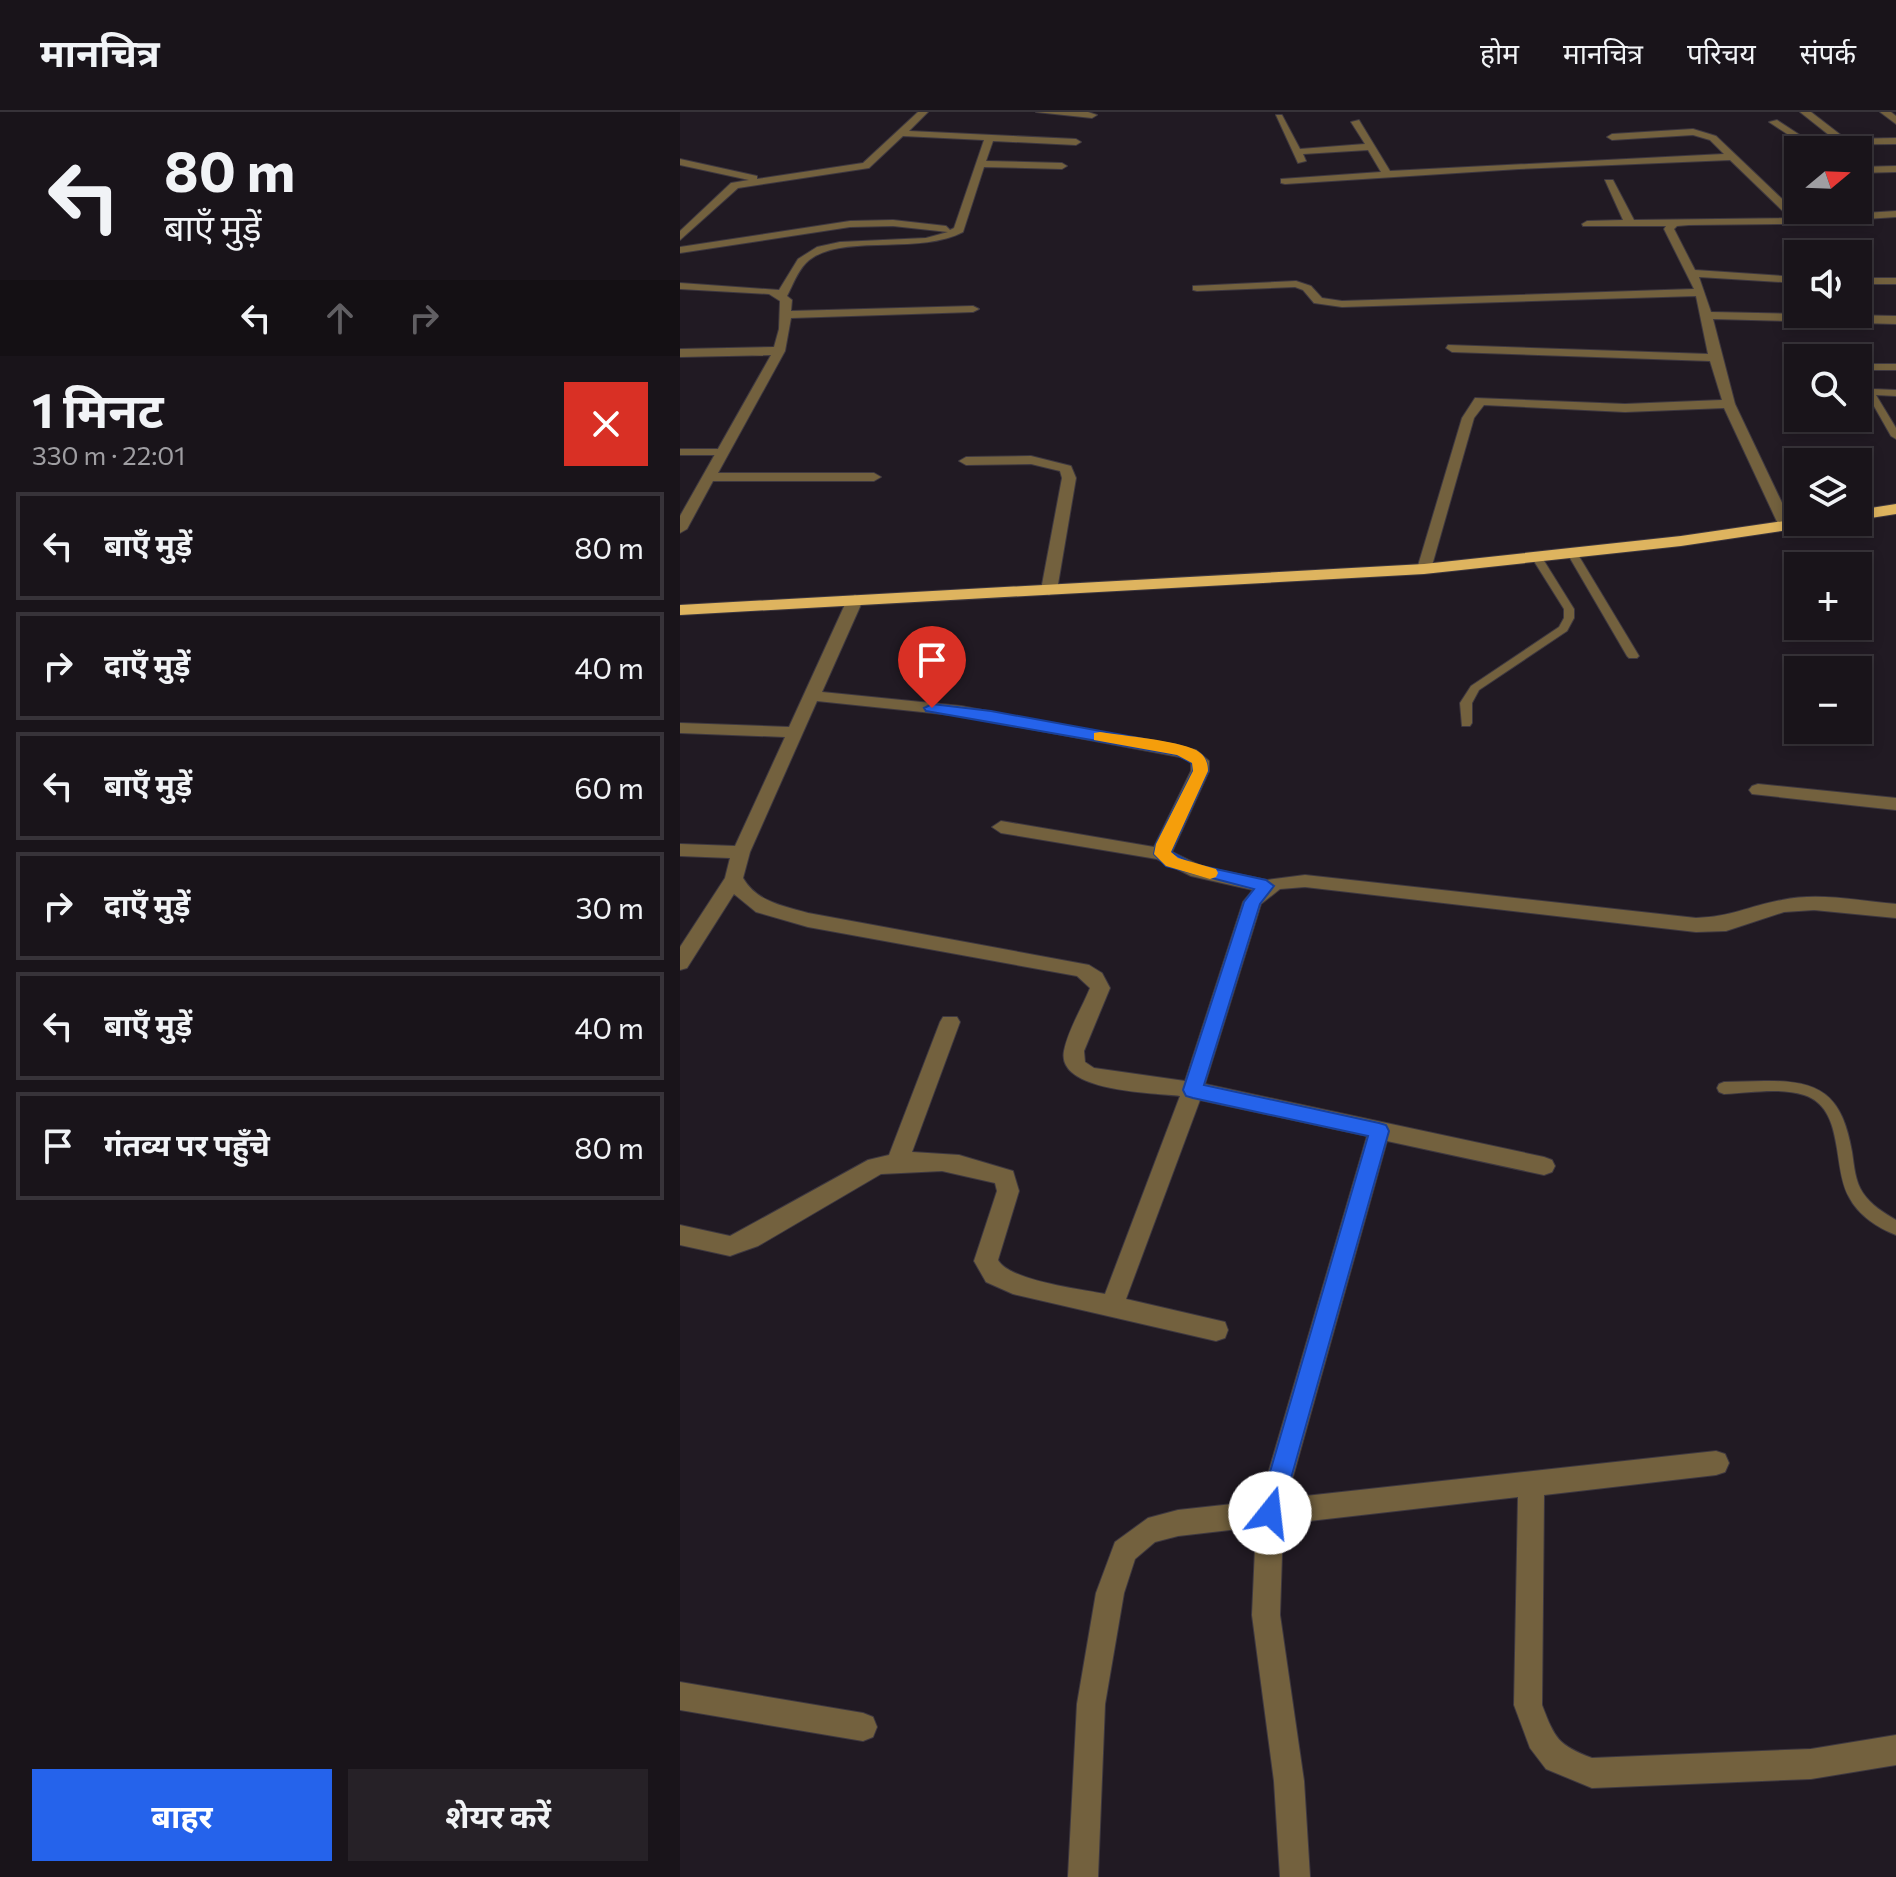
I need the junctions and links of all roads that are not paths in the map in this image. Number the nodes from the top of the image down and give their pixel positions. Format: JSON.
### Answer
{"nodes":[{"id":1,"x":923,"y":112,"type":"edge"},
{"id":2,"x":1041,"y":112,"type":"edge"},
{"id":3,"x":1805,"y":112,"type":"edge"},
{"id":4,"x":1885,"y":112,"type":"edge"},
{"id":5,"x":1092,"y":115,"type":"dead end"},
{"id":6,"x":1279,"y":117,"type":"dead end"},
{"id":7,"x":1896,"y":121,"type":"edge"},
{"id":8,"x":1356,"y":122,"type":"dead end"},
{"id":9,"x":1774,"y":122,"type":"dead end"},
{"id":10,"x":901,"y":133,"type":"junction"},
{"id":11,"x":1795,"y":136,"type":"edge"},
{"id":12,"x":1836,"y":136,"type":"edge"},
{"id":13,"x":1612,"y":137,"type":"dead end"},
{"id":14,"x":989,"y":138,"type":"junction"},
{"id":15,"x":1872,"y":141,"type":"edge"},
{"id":16,"x":1896,"y":141,"type":"edge"},
{"id":17,"x":1076,"y":142,"type":"dead end"},
{"id":18,"x":1368,"y":147,"type":"junction"},
{"id":19,"x":1296,"y":152,"type":"junction"},
{"id":20,"x":1733,"y":157,"type":"junction"},
{"id":21,"x":680,"y":162,"type":"edge"},
{"id":22,"x":980,"y":164,"type":"junction"},
{"id":23,"x":1062,"y":166,"type":"dead end"},
{"id":24,"x":1872,"y":169,"type":"edge"},
{"id":25,"x":1883,"y":169,"type":"junction"},
{"id":26,"x":1896,"y":169,"type":"edge"},
{"id":27,"x":1387,"y":174,"type":"junction"},
{"id":28,"x":1309,"y":179,"type":"junction"},
{"id":29,"x":761,"y":180,"type":"junction"},
{"id":30,"x":1285,"y":181,"type":"dead end"},
{"id":31,"x":1896,"y":181,"type":"edge"},
{"id":32,"x":1609,"y":182,"type":"dead end"},
{"id":33,"x":1784,"y":206,"type":"edge"},
{"id":34,"x":1896,"y":214,"type":"edge"},
{"id":35,"x":1872,"y":215,"type":"edge"},
{"id":36,"x":1784,"y":220,"type":"edge"},
{"id":37,"x":1630,"y":223,"type":"junction"},
{"id":38,"x":1674,"y":223,"type":"junction"},
{"id":39,"x":1587,"y":224,"type":"dead end"},
{"id":40,"x":959,"y":230,"type":"junction"},
{"id":41,"x":680,"y":237,"type":"edge"},
{"id":42,"x":680,"y":250,"type":"edge"},
{"id":43,"x":1692,"y":273,"type":"junction"},
{"id":44,"x":1784,"y":279,"type":"edge"},
{"id":45,"x":1872,"y":281,"type":"edge"},
{"id":46,"x":1896,"y":281,"type":"edge"},
{"id":47,"x":680,"y":286,"type":"edge"},
{"id":48,"x":1197,"y":288,"type":"dead end"},
{"id":49,"x":1701,"y":292,"type":"junction"},
{"id":50,"x":782,"y":295,"type":"junction"},
{"id":51,"x":973,"y":309,"type":"dead end"},
{"id":52,"x":786,"y":315,"type":"junction"},
{"id":53,"x":1706,"y":315,"type":"junction"},
{"id":54,"x":1896,"y":320,"type":"edge"},
{"id":55,"x":1452,"y":348,"type":"dead end"},
{"id":56,"x":779,"y":351,"type":"junction"},
{"id":57,"x":680,"y":353,"type":"edge"},
{"id":58,"x":1715,"y":358,"type":"junction"},
{"id":59,"x":1896,"y":367,"type":"edge"},
{"id":60,"x":1872,"y":368,"type":"edge"},
{"id":61,"x":1872,"y":392,"type":"edge"},
{"id":62,"x":1896,"y":393,"type":"edge"},
{"id":63,"x":1872,"y":395,"type":"edge"},
{"id":64,"x":1729,"y":404,"type":"junction"},
{"id":65,"x":1896,"y":436,"type":"edge"},
{"id":66,"x":680,"y":452,"type":"edge"},
{"id":67,"x":723,"y":452,"type":"junction"},
{"id":68,"x":966,"y":461,"type":"dead end"},
{"id":69,"x":709,"y":477,"type":"junction"},
{"id":70,"x":874,"y":477,"type":"dead end"},
{"id":71,"x":1896,"y":509,"type":"edge"},
{"id":72,"x":1872,"y":513,"type":"edge"},
{"id":73,"x":1784,"y":522,"type":"edge"},
{"id":74,"x":1784,"y":526,"type":"edge"},
{"id":75,"x":680,"y":529,"type":"edge"},
{"id":76,"x":1572,"y":553,"type":"junction"},
{"id":77,"x":1537,"y":558,"type":"junction"},
{"id":78,"x":1424,"y":569,"type":"junction"},
{"id":79,"x":1049,"y":590,"type":"junction"},
{"id":80,"x":855,"y":600,"type":"junction"},
{"id":81,"x":680,"y":610,"type":"edge"},
{"id":82,"x":1633,"y":656,"type":"dead end"},
{"id":83,"x":813,"y":696,"type":"junction"},
{"id":84,"x":1466,"y":723,"type":"dead end"},
{"id":85,"x":680,"y":728,"type":"edge"},
{"id":86,"x":797,"y":732,"type":"junction"},
{"id":87,"x":1758,"y":790,"type":"dead end"},
{"id":88,"x":1896,"y":804,"type":"edge"},
{"id":89,"x":1001,"y":827,"type":"dead end"},
{"id":90,"x":680,"y":850,"type":"edge"},
{"id":91,"x":741,"y":852,"type":"junction"},
{"id":92,"x":1162,"y":854,"type":"junction"},
{"id":93,"x":734,"y":878,"type":"junction"},
{"id":94,"x":1266,"y":886,"type":"junction"},
{"id":95,"x":1896,"y":911,"type":"edge"},
{"id":96,"x":680,"y":963,"type":"edge"},
{"id":97,"x":950,"y":1022,"type":"dead end"},
{"id":98,"x":1724,"y":1088,"type":"dead end"},
{"id":99,"x":1193,"y":1090,"type":"junction"},
{"id":100,"x":1379,"y":1131,"type":"junction"},
{"id":101,"x":898,"y":1161,"type":"junction"},
{"id":102,"x":1544,"y":1166,"type":"dead end"},
{"id":103,"x":1896,"y":1228,"type":"edge"},
{"id":104,"x":680,"y":1235,"type":"edge"},
{"id":105,"x":1112,"y":1306,"type":"junction"},
{"id":106,"x":1216,"y":1330,"type":"dead end"},
{"id":107,"x":1716,"y":1463,"type":"dead end"},
{"id":108,"x":1531,"y":1484,"type":"junction"},
{"id":109,"x":1270,"y":1513,"type":"junction"},
{"id":110,"x":680,"y":1696,"type":"edge"},
{"id":111,"x":863,"y":1727,"type":"dead end"},
{"id":112,"x":1896,"y":1750,"type":"edge"},
{"id":113,"x":1083,"y":1877,"type":"edge"},
{"id":114,"x":1295,"y":1877,"type":"edge"}],
"edges":[{"from":1,"to":10,"type":"street"},
{"from":2,"to":5,"type":"street"},
{"from":3,"to":12,"type":"street"},
{"from":4,"to":7,"type":"street"},
{"from":6,"to":19,"type":"street"},
{"from":8,"to":18,"type":"street"},
{"from":9,"to":11,"type":"street"},
{"from":10,"to":14,"type":"street"},
{"from":10,"to":29,"type":"street"},
{"from":13,"to":20,"type":"street"},
{"from":14,"to":17,"type":"street"},
{"from":14,"to":22,"type":"street"},
{"from":15,"to":16,"type":"street"},
{"from":18,"to":19,"type":"street"},
{"from":18,"to":27,"type":"street"},
{"from":19,"to":28,"type":"street"},
{"from":20,"to":27,"type":"street"},
{"from":20,"to":33,"type":"street"},
{"from":21,"to":29,"type":"street"},
{"from":22,"to":23,"type":"street"},
{"from":22,"to":40,"type":"street"},
{"from":24,"to":25,"type":"street"},
{"from":25,"to":26,"type":"street"},
{"from":25,"to":31,"type":"street"},
{"from":27,"to":28,"type":"street"},
{"from":28,"to":30,"type":"street"},
{"from":29,"to":41,"type":"street"},
{"from":32,"to":37,"type":"street"},
{"from":34,"to":35,"type":"street"},
{"from":36,"to":38,"type":"street"},
{"from":37,"to":38,"type":"street"},
{"from":37,"to":39,"type":"street"},
{"from":38,"to":43,"type":"street"},
{"from":40,"to":42,"type":"street"},
{"from":40,"to":50,"type":"street"},
{"from":43,"to":44,"type":"street"},
{"from":43,"to":49,"type":"street"},
{"from":45,"to":46,"type":"street"},
{"from":47,"to":50,"type":"street"},
{"from":48,"to":49,"type":"street"},
{"from":49,"to":53,"type":"street"},
{"from":50,"to":52,"type":"street"},
{"from":51,"to":52,"type":"street"},
{"from":52,"to":56,"type":"street"},
{"from":53,"to":54,"type":"street"},
{"from":53,"to":58,"type":"street"},
{"from":55,"to":58,"type":"street"},
{"from":56,"to":57,"type":"street"},
{"from":56,"to":67,"type":"street"},
{"from":58,"to":64,"type":"street"},
{"from":59,"to":60,"type":"lane"},
{"from":61,"to":62,"type":"lane"},
{"from":63,"to":65,"type":"lane"},
{"from":64,"to":73,"type":"street"},
{"from":64,"to":78,"type":"street"},
{"from":66,"to":67,"type":"lane"},
{"from":67,"to":69,"type":"street"},
{"from":68,"to":79,"type":"street"},
{"from":69,"to":70,"type":"street"},
{"from":69,"to":75,"type":"street"},
{"from":71,"to":72,"type":"highway"},
{"from":74,"to":76,"type":"highway"},
{"from":76,"to":77,"type":"highway"},
{"from":76,"to":82,"type":"lane"},
{"from":77,"to":78,"type":"highway"},
{"from":77,"to":84,"type":"lane"},
{"from":78,"to":79,"type":"highway"},
{"from":79,"to":80,"type":"highway"},
{"from":80,"to":81,"type":"highway"},
{"from":80,"to":83,"type":"street"},
{"from":83,"to":86,"type":"street"},
{"from":83,"to":92,"type":"street"},
{"from":85,"to":86,"type":"street"},
{"from":86,"to":91,"type":"street"},
{"from":87,"to":88,"type":"street"},
{"from":89,"to":92,"type":"street"},
{"from":90,"to":91,"type":"street"},
{"from":91,"to":93,"type":"street"},
{"from":92,"to":94,"type":"street"},
{"from":93,"to":96,"type":"street"},
{"from":93,"to":99,"type":"street"},
{"from":94,"to":95,"type":"street"},
{"from":94,"to":99,"type":"street"},
{"from":97,"to":101,"type":"street"},
{"from":98,"to":103,"type":"lane"},
{"from":99,"to":100,"type":"street"},
{"from":99,"to":105,"type":"street"},
{"from":100,"to":102,"type":"street"},
{"from":100,"to":109,"type":"street"},
{"from":101,"to":104,"type":"street"},
{"from":101,"to":105,"type":"street"},
{"from":105,"to":106,"type":"street"},
{"from":107,"to":108,"type":"street"},
{"from":108,"to":109,"type":"street"},
{"from":108,"to":112,"type":"street"},
{"from":109,"to":113,"type":"street"},
{"from":109,"to":114,"type":"street"},
{"from":110,"to":111,"type":"street"}]}
